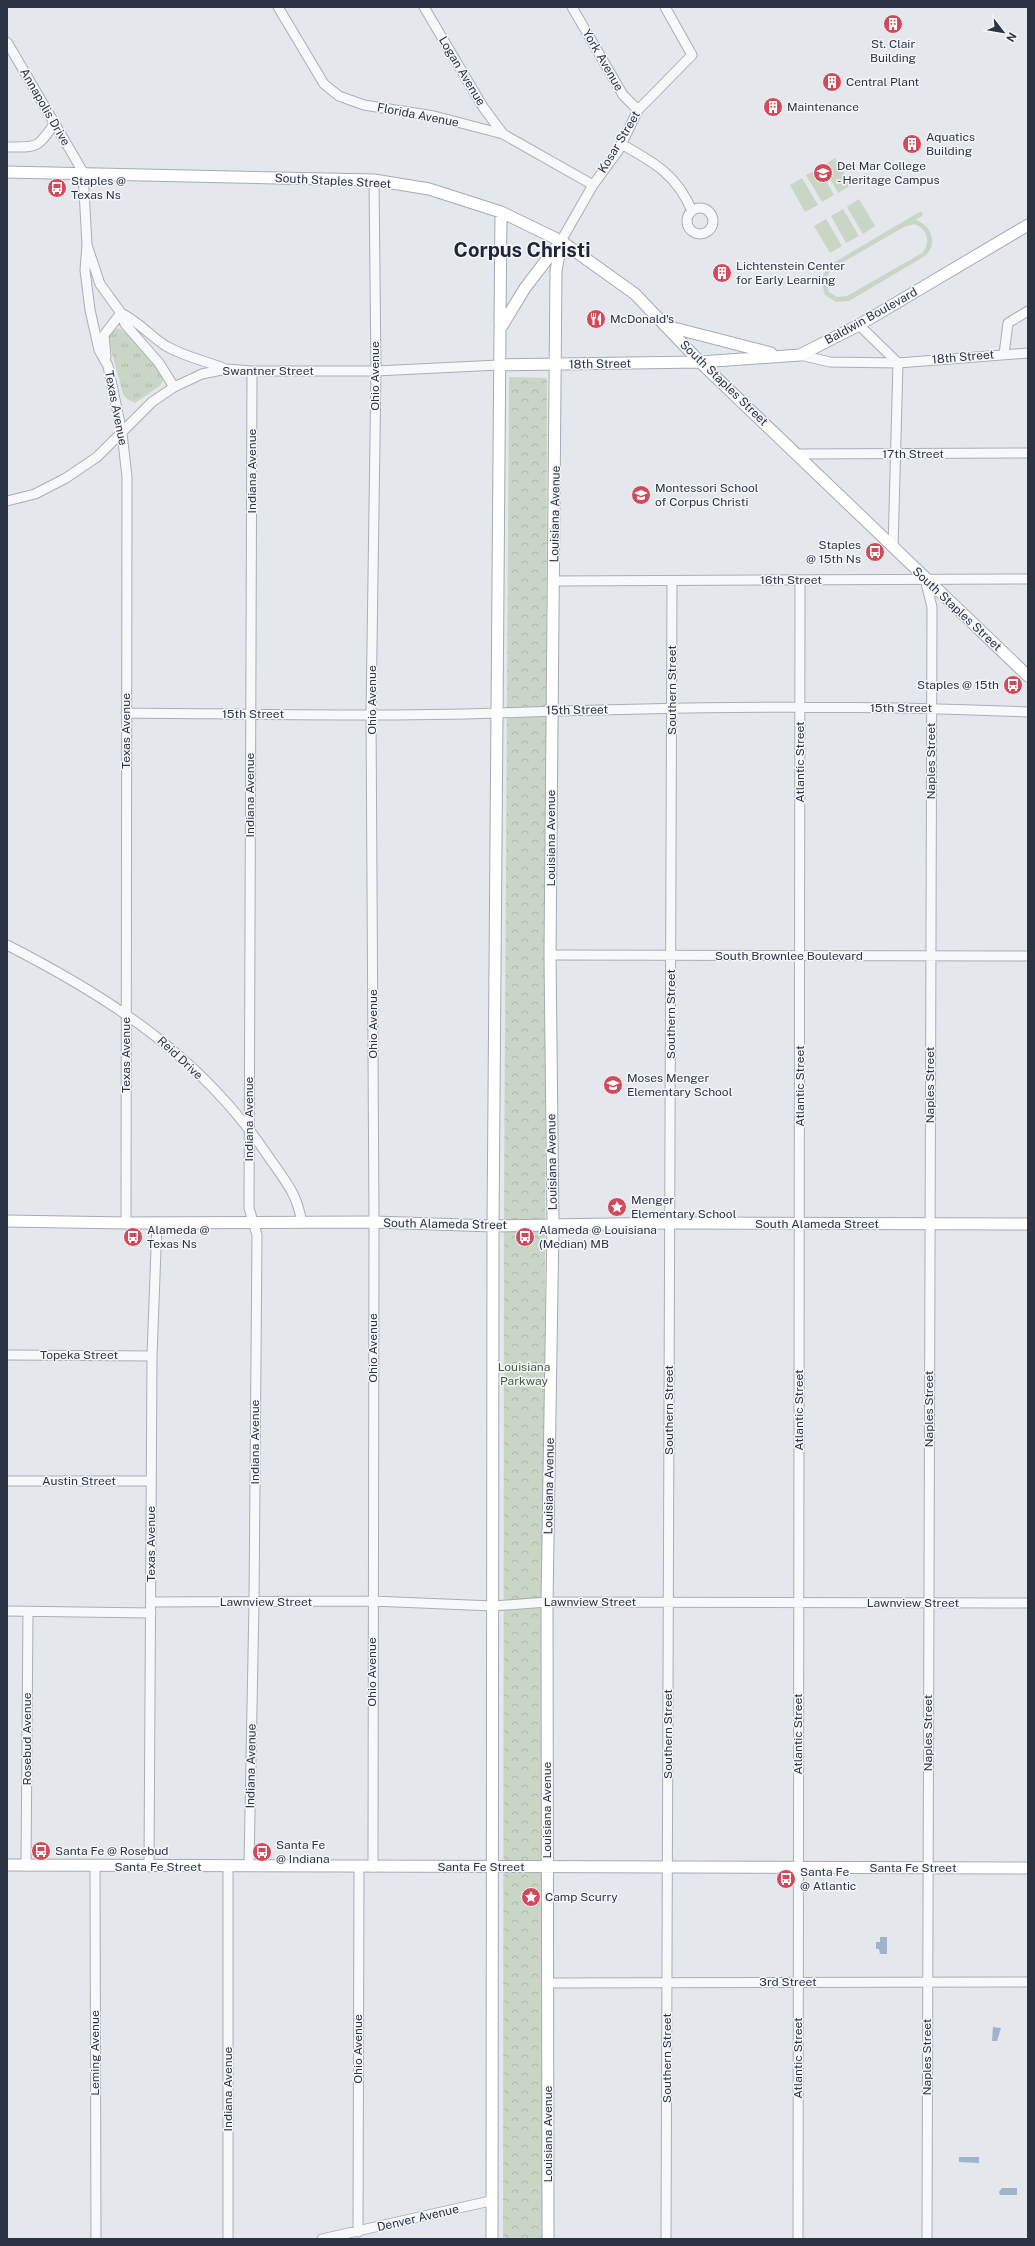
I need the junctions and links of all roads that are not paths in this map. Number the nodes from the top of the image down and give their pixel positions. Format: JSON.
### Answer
{"nodes":[{"id":1,"x":278,"y":7,"type":"edge"},
{"id":2,"x":424,"y":7,"type":"edge"},
{"id":3,"x":572,"y":7,"type":"edge"},
{"id":4,"x":665,"y":7,"type":"edge"},
{"id":5,"x":7,"y":42,"type":"edge"},
{"id":6,"x":638,"y":110,"type":"junction"},
{"id":7,"x":54,"y":124,"type":"junction"},
{"id":8,"x":503,"y":134,"type":"junction"},
{"id":9,"x":621,"y":144,"type":"junction"},
{"id":10,"x":7,"y":147,"type":"edge"},
{"id":11,"x":7,"y":172,"type":"edge"},
{"id":12,"x":83,"y":172,"type":"junction"},
{"id":13,"x":374,"y":180,"type":"junction"},
{"id":14,"x":593,"y":185,"type":"junction"},
{"id":15,"x":692,"y":211,"type":"dead end"},
{"id":16,"x":501,"y":212,"type":"junction"},
{"id":17,"x":1028,"y":225,"type":"edge"},
{"id":18,"x":561,"y":241,"type":"junction"},
{"id":19,"x":87,"y":245,"type":"junction"},
{"id":20,"x":1028,"y":311,"type":"edge"},
{"id":21,"x":121,"y":313,"type":"junction"},
{"id":22,"x":859,"y":325,"type":"junction"},
{"id":23,"x":666,"y":326,"type":"junction"},
{"id":24,"x":500,"y":329,"type":"junction"},
{"id":25,"x":1004,"y":354,"type":"junction"},
{"id":26,"x":1028,"y":354,"type":"edge"},
{"id":27,"x":800,"y":355,"type":"junction"},
{"id":28,"x":784,"y":356,"type":"junction"},
{"id":29,"x":700,"y":362,"type":"junction"},
{"id":30,"x":898,"y":363,"type":"junction"},
{"id":31,"x":499,"y":365,"type":"junction"},
{"id":32,"x":556,"y":365,"type":"junction"},
{"id":33,"x":108,"y":366,"type":"junction"},
{"id":34,"x":226,"y":369,"type":"junction"},
{"id":35,"x":252,"y":371,"type":"junction"},
{"id":36,"x":376,"y":371,"type":"junction"},
{"id":37,"x":174,"y":387,"type":"junction"},
{"id":38,"x":122,"y":433,"type":"junction"},
{"id":39,"x":797,"y":454,"type":"junction"},
{"id":40,"x":896,"y":454,"type":"junction"},
{"id":41,"x":1028,"y":454,"type":"edge"},
{"id":42,"x":7,"y":502,"type":"edge"},
{"id":43,"x":893,"y":548,"type":"junction"},
{"id":44,"x":925,"y":579,"type":"junction"},
{"id":45,"x":1028,"y":579,"type":"edge"},
{"id":46,"x":800,"y":580,"type":"junction"},
{"id":47,"x":554,"y":581,"type":"junction"},
{"id":48,"x":672,"y":581,"type":"junction"},
{"id":49,"x":1028,"y":676,"type":"edge"},
{"id":50,"x":672,"y":708,"type":"junction"},
{"id":51,"x":800,"y":708,"type":"junction"},
{"id":52,"x":931,"y":708,"type":"junction"},
{"id":53,"x":552,"y":710,"type":"junction"},
{"id":54,"x":1028,"y":712,"type":"edge"},
{"id":55,"x":126,"y":713,"type":"junction"},
{"id":56,"x":498,"y":713,"type":"junction"},
{"id":57,"x":250,"y":714,"type":"junction"},
{"id":58,"x":371,"y":714,"type":"junction"},
{"id":59,"x":7,"y":945,"type":"edge"},
{"id":60,"x":550,"y":955,"type":"junction"},
{"id":61,"x":800,"y":955,"type":"junction"},
{"id":62,"x":671,"y":956,"type":"junction"},
{"id":63,"x":1028,"y":956,"type":"edge"},
{"id":64,"x":930,"y":958,"type":"junction"},
{"id":65,"x":126,"y":1012,"type":"junction"},
{"id":66,"x":250,"y":1130,"type":"junction"},
{"id":67,"x":7,"y":1221,"type":"edge"},
{"id":68,"x":157,"y":1222,"type":"junction"},
{"id":69,"x":253,"y":1222,"type":"junction"},
{"id":70,"x":302,"y":1222,"type":"junction"},
{"id":71,"x":374,"y":1222,"type":"junction"},
{"id":72,"x":126,"y":1223,"type":"junction"},
{"id":73,"x":670,"y":1223,"type":"junction"},
{"id":74,"x":799,"y":1223,"type":"junction"},
{"id":75,"x":553,"y":1224,"type":"junction"},
{"id":76,"x":1028,"y":1224,"type":"edge"},
{"id":77,"x":930,"y":1225,"type":"junction"},
{"id":78,"x":492,"y":1226,"type":"junction"},
{"id":79,"x":7,"y":1355,"type":"edge"},
{"id":80,"x":152,"y":1356,"type":"junction"},
{"id":81,"x":151,"y":1480,"type":"junction"},
{"id":82,"x":7,"y":1481,"type":"edge"},
{"id":83,"x":372,"y":1601,"type":"junction"},
{"id":84,"x":151,"y":1602,"type":"junction"},
{"id":85,"x":254,"y":1602,"type":"junction"},
{"id":86,"x":547,"y":1602,"type":"junction"},
{"id":87,"x":799,"y":1602,"type":"junction"},
{"id":88,"x":668,"y":1603,"type":"junction"},
{"id":89,"x":928,"y":1603,"type":"junction"},
{"id":90,"x":1028,"y":1603,"type":"edge"},
{"id":91,"x":493,"y":1606,"type":"junction"},
{"id":92,"x":7,"y":1612,"type":"edge"},
{"id":93,"x":28,"y":1612,"type":"junction"},
{"id":94,"x":152,"y":1613,"type":"junction"},
{"id":95,"x":7,"y":1866,"type":"edge"},
{"id":96,"x":26,"y":1866,"type":"junction"},
{"id":97,"x":249,"y":1866,"type":"junction"},
{"id":98,"x":359,"y":1866,"type":"junction"},
{"id":99,"x":547,"y":1866,"type":"junction"},
{"id":100,"x":95,"y":1867,"type":"junction"},
{"id":101,"x":149,"y":1867,"type":"junction"},
{"id":102,"x":228,"y":1867,"type":"junction"},
{"id":103,"x":373,"y":1867,"type":"junction"},
{"id":104,"x":668,"y":1867,"type":"junction"},
{"id":105,"x":798,"y":1867,"type":"junction"},
{"id":106,"x":493,"y":1868,"type":"junction"},
{"id":107,"x":928,"y":1868,"type":"junction"},
{"id":108,"x":1028,"y":1868,"type":"edge"},
{"id":109,"x":549,"y":1982,"type":"junction"},
{"id":110,"x":667,"y":1982,"type":"junction"},
{"id":111,"x":798,"y":1982,"type":"junction"},
{"id":112,"x":927,"y":1982,"type":"junction"},
{"id":113,"x":1028,"y":1982,"type":"edge"},
{"id":114,"x":490,"y":2201,"type":"junction"},
{"id":115,"x":358,"y":2232,"type":"junction"},
{"id":116,"x":96,"y":2239,"type":"edge"},
{"id":117,"x":228,"y":2239,"type":"edge"},
{"id":118,"x":322,"y":2239,"type":"edge"},
{"id":119,"x":492,"y":2239,"type":"edge"},
{"id":120,"x":548,"y":2239,"type":"edge"},
{"id":121,"x":666,"y":2239,"type":"edge"},
{"id":122,"x":798,"y":2239,"type":"edge"},
{"id":123,"x":927,"y":2239,"type":"edge"}],
"edges":[{"from":1,"to":8,"type":"street","name":"Florida Avenue"},
{"from":2,"to":8,"type":"street","name":"Logan Avenue"},
{"from":3,"to":6,"type":"street","name":"York Avenue"},
{"from":4,"to":6,"type":"street","name":"Kosar Street"},
{"from":5,"to":7,"type":"street","name":"Annapolis Drive"},
{"from":6,"to":9,"type":"street","name":"Kosar Street"},
{"from":7,"to":10,"type":"street"},
{"from":7,"to":12,"type":"street","name":"Annapolis Drive"},
{"from":8,"to":14,"type":"street","name":"Florida Avenue"},
{"from":9,"to":14,"type":"street","name":"Kosar Street"},
{"from":9,"to":15,"type":"street"},
{"from":11,"to":12,"type":"main road","name":"South Staples Street"},
{"from":12,"to":13,"type":"main road","name":"South Staples Street"},
{"from":12,"to":19,"type":"street","name":"Texas Avenue"},
{"from":13,"to":16,"type":"main road","name":"South Staples Street"},
{"from":13,"to":36,"type":"street","name":"Ohio Avenue"},
{"from":14,"to":18,"type":"street","name":"Kosar Street"},
{"from":16,"to":18,"type":"main road","name":"South Staples Street"},
{"from":16,"to":24,"type":"main road"},
{"from":17,"to":22,"type":"main road","name":"Baldwin Boulevard"},
{"from":18,"to":23,"type":"main road","name":"South Staples Street"},
{"from":18,"to":24,"type":"main road"},
{"from":18,"to":32,"type":"main road","name":"Louisiana Avenue"},
{"from":19,"to":21,"type":"street","name":"Texas Avenue"},
{"from":19,"to":33,"type":"street","name":"Texas Avenue"},
{"from":20,"to":25,"type":"street"},
{"from":21,"to":33,"type":"street"},
{"from":21,"to":34,"type":"street","name":"Texas Avenue"},
{"from":21,"to":37,"type":"street","name":"Texas Avenue"},
{"from":22,"to":27,"type":"main road","name":"Baldwin Boulevard"},
{"from":22,"to":30,"type":"street"},
{"from":23,"to":28,"type":"main road"},
{"from":23,"to":29,"type":"main road","name":"South Staples Street"},
{"from":24,"to":31,"type":"main road"},
{"from":25,"to":26,"type":"street","name":"18th Street"},
{"from":25,"to":30,"type":"street","name":"18th Street"},
{"from":27,"to":28,"type":"main road","name":"Baldwin Boulevard"},
{"from":27,"to":30,"type":"street","name":"18th Street"},
{"from":28,"to":29,"type":"main road","name":"Baldwin Boulevard"},
{"from":29,"to":32,"type":"main road","name":"18th Street"},
{"from":29,"to":39,"type":"main road","name":"South Staples Street"},
{"from":30,"to":40,"type":"street"},
{"from":31,"to":32,"type":"main road","name":"18th Street"},
{"from":31,"to":36,"type":"street","name":"Swantner Street"},
{"from":31,"to":56,"type":"main road"},
{"from":32,"to":47,"type":"main road","name":"Louisiana Avenue"},
{"from":33,"to":38,"type":"street","name":"Texas Avenue"},
{"from":34,"to":35,"type":"street","name":"Swantner Street"},
{"from":34,"to":37,"type":"street","name":"Swantner Street"},
{"from":35,"to":36,"type":"street","name":"Swantner Street"},
{"from":35,"to":57,"type":"street","name":"Indiana Avenue"},
{"from":36,"to":58,"type":"street","name":"Ohio Avenue"},
{"from":37,"to":38,"type":"street","name":"Swantner Street"},
{"from":38,"to":42,"type":"street","name":"Swantner Street"},
{"from":38,"to":55,"type":"street","name":"Texas Avenue"},
{"from":39,"to":40,"type":"street","name":"17th Street"},
{"from":39,"to":43,"type":"main road","name":"South Staples Street"},
{"from":40,"to":41,"type":"street","name":"17th Street"},
{"from":40,"to":43,"type":"street"},
{"from":43,"to":44,"type":"main road","name":"South Staples Street"},
{"from":44,"to":45,"type":"street","name":"16th Street"},
{"from":44,"to":46,"type":"street","name":"16th Street"},
{"from":44,"to":49,"type":"main road","name":"South Staples Street"},
{"from":44,"to":52,"type":"street","name":"Naples Street"},
{"from":46,"to":48,"type":"street","name":"16th Street"},
{"from":46,"to":51,"type":"street","name":"Atlantic Street"},
{"from":47,"to":48,"type":"street","name":"16th Street"},
{"from":47,"to":53,"type":"main road","name":"Louisiana Avenue"},
{"from":48,"to":50,"type":"street","name":"Southern Street"},
{"from":50,"to":51,"type":"street","name":"15th Street"},
{"from":50,"to":53,"type":"street","name":"15th Street"},
{"from":50,"to":62,"type":"street","name":"Southern Street"},
{"from":51,"to":52,"type":"street","name":"15th Street"},
{"from":51,"to":61,"type":"street","name":"Atlantic Street"},
{"from":52,"to":54,"type":"street","name":"15th Street"},
{"from":52,"to":64,"type":"street","name":"Naples Street"},
{"from":53,"to":56,"type":"street","name":"15th Street"},
{"from":53,"to":60,"type":"main road","name":"Louisiana Avenue"},
{"from":55,"to":57,"type":"street","name":"15th Street"},
{"from":55,"to":65,"type":"street","name":"Texas Avenue"},
{"from":56,"to":58,"type":"street","name":"15th Street"},
{"from":56,"to":78,"type":"main road"},
{"from":57,"to":58,"type":"street","name":"15th Street"},
{"from":57,"to":66,"type":"street","name":"Indiana Avenue"},
{"from":58,"to":71,"type":"street","name":"Ohio Avenue"},
{"from":59,"to":65,"type":"street","name":"Reid Drive"},
{"from":60,"to":62,"type":"street","name":"South Brownlee Boulevard"},
{"from":60,"to":75,"type":"main road","name":"Louisiana Avenue"},
{"from":61,"to":62,"type":"street","name":"South Brownlee Boulevard"},
{"from":61,"to":64,"type":"street","name":"South Brownlee Boulevard"},
{"from":61,"to":74,"type":"street","name":"Atlantic Street"},
{"from":62,"to":73,"type":"street","name":"Southern Street"},
{"from":63,"to":64,"type":"street","name":"South Brownlee Boulevard"},
{"from":64,"to":77,"type":"street","name":"Naples Street"},
{"from":65,"to":66,"type":"street","name":"Reid Drive"},
{"from":65,"to":72,"type":"street","name":"Texas Avenue"},
{"from":66,"to":69,"type":"street","name":"Indiana Avenue"},
{"from":66,"to":70,"type":"street","name":"Reid Drive"},
{"from":67,"to":72,"type":"main road","name":"South Alameda Street"},
{"from":68,"to":69,"type":"main road","name":"South Alameda Street"},
{"from":68,"to":72,"type":"main road","name":"South Alameda Street"},
{"from":68,"to":80,"type":"street","name":"Texas Avenue"},
{"from":69,"to":70,"type":"main road","name":"South Alameda Street"},
{"from":69,"to":85,"type":"street","name":"Indiana Avenue"},
{"from":70,"to":71,"type":"main road","name":"South Alameda Street"},
{"from":71,"to":78,"type":"main road","name":"South Alameda Street"},
{"from":71,"to":83,"type":"street","name":"Ohio Avenue"},
{"from":73,"to":74,"type":"main road","name":"South Alameda Street"},
{"from":73,"to":75,"type":"main road","name":"South Alameda Street"},
{"from":73,"to":88,"type":"street","name":"Southern Street"},
{"from":74,"to":77,"type":"main road","name":"South Alameda Street"},
{"from":74,"to":87,"type":"street","name":"Atlantic Street"},
{"from":75,"to":78,"type":"main road","name":"South Alameda Street"},
{"from":75,"to":86,"type":"main road","name":"Louisiana Avenue"},
{"from":76,"to":77,"type":"main road","name":"South Alameda Street"},
{"from":77,"to":89,"type":"street","name":"Naples Street"},
{"from":78,"to":91,"type":"main road"},
{"from":79,"to":80,"type":"street","name":"Topeka Street"},
{"from":80,"to":81,"type":"street","name":"Texas Avenue"},
{"from":81,"to":82,"type":"street","name":"Austin Street"},
{"from":81,"to":84,"type":"street","name":"Texas Avenue"},
{"from":83,"to":85,"type":"street","name":"Lawnview Street"},
{"from":83,"to":91,"type":"street","name":"Lawnview Street"},
{"from":83,"to":103,"type":"street","name":"Ohio Avenue"},
{"from":84,"to":85,"type":"street","name":"Lawnview Street"},
{"from":84,"to":94,"type":"street","name":"Texas Avenue"},
{"from":85,"to":97,"type":"street","name":"Indiana Avenue"},
{"from":86,"to":88,"type":"street","name":"Lawnview Street"},
{"from":86,"to":91,"type":"street","name":"Lawnview Street"},
{"from":86,"to":99,"type":"main road","name":"Louisiana Avenue"},
{"from":87,"to":88,"type":"street","name":"Lawnview Street"},
{"from":87,"to":89,"type":"street","name":"Lawnview Street"},
{"from":87,"to":105,"type":"street","name":"Atlantic Street"},
{"from":88,"to":104,"type":"street","name":"Southern Street"},
{"from":89,"to":90,"type":"street","name":"Lawnview Street"},
{"from":89,"to":107,"type":"street","name":"Naples Street"},
{"from":91,"to":106,"type":"main road"},
{"from":92,"to":93,"type":"street"},
{"from":93,"to":94,"type":"street"},
{"from":93,"to":96,"type":"street","name":"Rosebud Avenue"},
{"from":94,"to":101,"type":"street","name":"Texas Avenue"},
{"from":95,"to":96,"type":"main road","name":"Santa Fe Street"},
{"from":96,"to":100,"type":"main road","name":"Santa Fe Street"},
{"from":97,"to":98,"type":"main road","name":"Santa Fe Street"},
{"from":97,"to":102,"type":"main road","name":"Santa Fe Street"},
{"from":98,"to":103,"type":"main road","name":"Santa Fe Street"},
{"from":98,"to":115,"type":"street","name":"Ohio Avenue"},
{"from":99,"to":104,"type":"main road","name":"Santa Fe Street"},
{"from":99,"to":106,"type":"main road","name":"Santa Fe Street"},
{"from":99,"to":109,"type":"main road","name":"Louisiana Avenue"},
{"from":100,"to":101,"type":"main road","name":"Santa Fe Street"},
{"from":100,"to":116,"type":"street","name":"Leming Avenue"},
{"from":101,"to":102,"type":"main road","name":"Santa Fe Street"},
{"from":102,"to":117,"type":"street","name":"Indiana Avenue"},
{"from":103,"to":106,"type":"main road","name":"Santa Fe Street"},
{"from":104,"to":105,"type":"main road","name":"Santa Fe Street"},
{"from":104,"to":110,"type":"street","name":"Southern Street"},
{"from":105,"to":107,"type":"main road","name":"Santa Fe Street"},
{"from":105,"to":111,"type":"street","name":"Atlantic Street"},
{"from":106,"to":114,"type":"main road"},
{"from":107,"to":108,"type":"main road","name":"Santa Fe Street"},
{"from":107,"to":112,"type":"street","name":"Naples Street"},
{"from":109,"to":110,"type":"street","name":"3rd Street"},
{"from":109,"to":120,"type":"main road","name":"Louisiana Avenue"},
{"from":110,"to":111,"type":"street","name":"3rd Street"},
{"from":110,"to":121,"type":"street","name":"Southern Street"},
{"from":111,"to":112,"type":"street","name":"3rd Street"},
{"from":111,"to":122,"type":"street","name":"Atlantic Street"},
{"from":112,"to":113,"type":"street","name":"3rd Street"},
{"from":112,"to":123,"type":"street","name":"Naples Street"},
{"from":114,"to":115,"type":"street","name":"Denver Avenue"},
{"from":114,"to":119,"type":"main road"},
{"from":115,"to":118,"type":"street","name":"Denver Avenue"}]}
